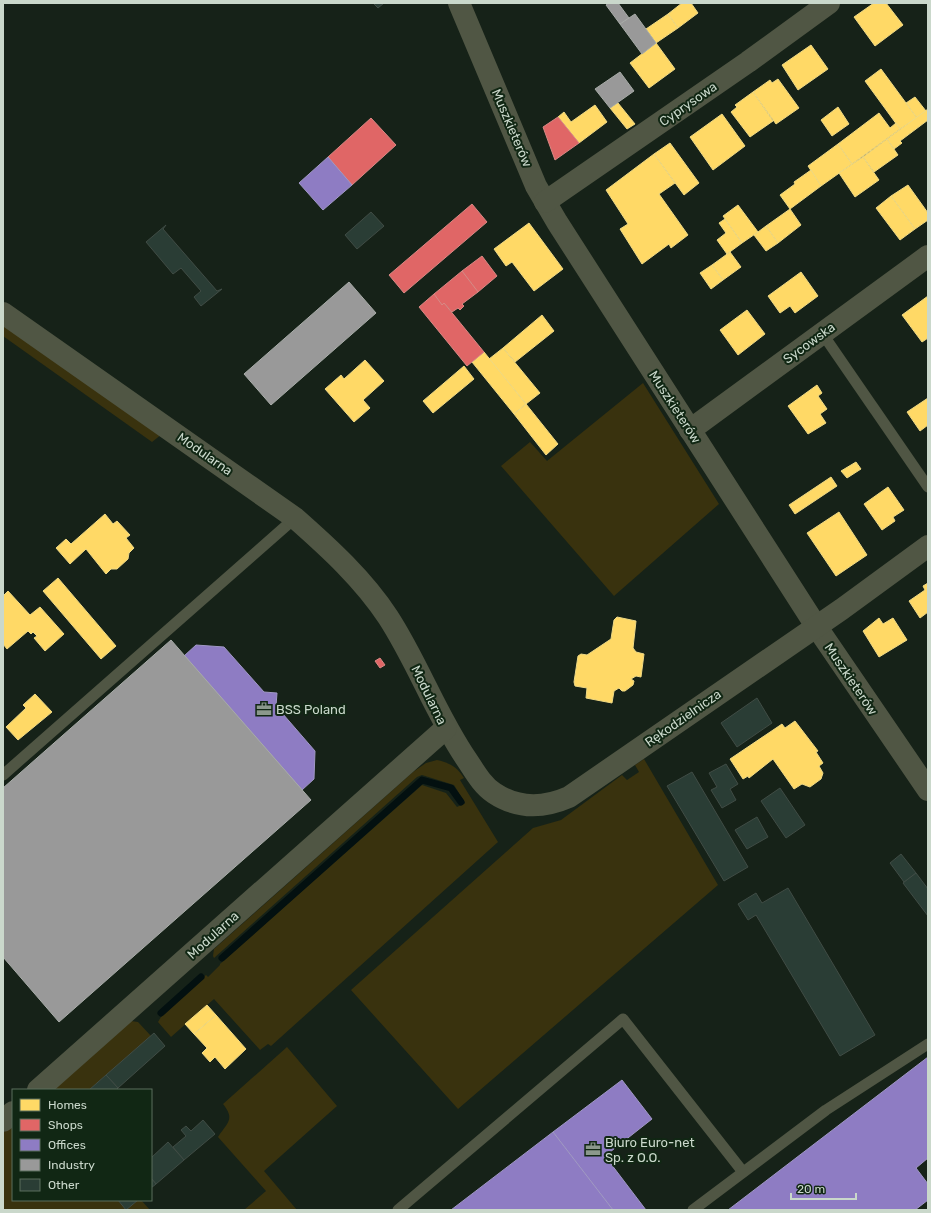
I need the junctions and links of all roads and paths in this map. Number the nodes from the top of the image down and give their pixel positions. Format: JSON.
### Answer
{"nodes":[{"id":1,"x":459,"y":3,"type":"edge"},
{"id":2,"x":829,"y":3,"type":"edge"},
{"id":3,"x":545,"y":202,"type":"junction"},
{"id":4,"x":928,"y":256,"type":"edge"},
{"id":5,"x":3,"y":313,"type":"edge"},
{"id":6,"x":822,"y":334,"type":"junction"},
{"id":7,"x":690,"y":430,"type":"junction"},
{"id":8,"x":928,"y":487,"type":"edge"},
{"id":9,"x":296,"y":518,"type":"junction"},
{"id":10,"x":928,"y":546,"type":"edge"},
{"id":11,"x":816,"y":626,"type":"junction"},
{"id":12,"x":446,"y":728,"type":"junction"},
{"id":13,"x":3,"y":775,"type":"edge"},
{"id":14,"x":928,"y":790,"type":"edge"},
{"id":15,"x":928,"y":1044,"type":"edge"},
{"id":16,"x":39,"y":1089,"type":"edge"},
{"id":17,"x":12,"y":1113,"type":"edge"},
{"id":18,"x":3,"y":1121,"type":"edge"},
{"id":19,"x":743,"y":1172,"type":"junction"},
{"id":20,"x":398,"y":1210,"type":"edge"},
{"id":21,"x":693,"y":1210,"type":"edge"}],
"edges":[{"from":1,"to":3,"type":"street","name":"Muszkieterów"},
{"from":2,"to":3,"type":"street","name":"Cyprysowa"},
{"from":3,"to":7,"type":"street","name":"Muszkieterów"},
{"from":4,"to":6,"type":"street","name":"Sycowska"},
{"from":5,"to":9,"type":"street","name":"Modularna"},
{"from":6,"to":7,"type":"street","name":"Sycowska"},
{"from":6,"to":8,"type":"lane"},
{"from":7,"to":11,"type":"street","name":"Muszkieterów"},
{"from":9,"to":12,"type":"street","name":"Modularna"},
{"from":9,"to":13,"type":"lane"},
{"from":10,"to":11,"type":"street","name":"Rękodzielnicza"},
{"from":11,"to":12,"type":"street","name":"Rękodzielnicza"},
{"from":11,"to":14,"type":"street","name":"Muszkieterów"},
{"from":12,"to":16,"type":"street","name":"Modularna"},
{"from":15,"to":19,"type":"lane"},
{"from":17,"to":18,"type":"street"},
{"from":19,"to":20,"type":"lane"},
{"from":19,"to":21,"type":"lane"}]}
